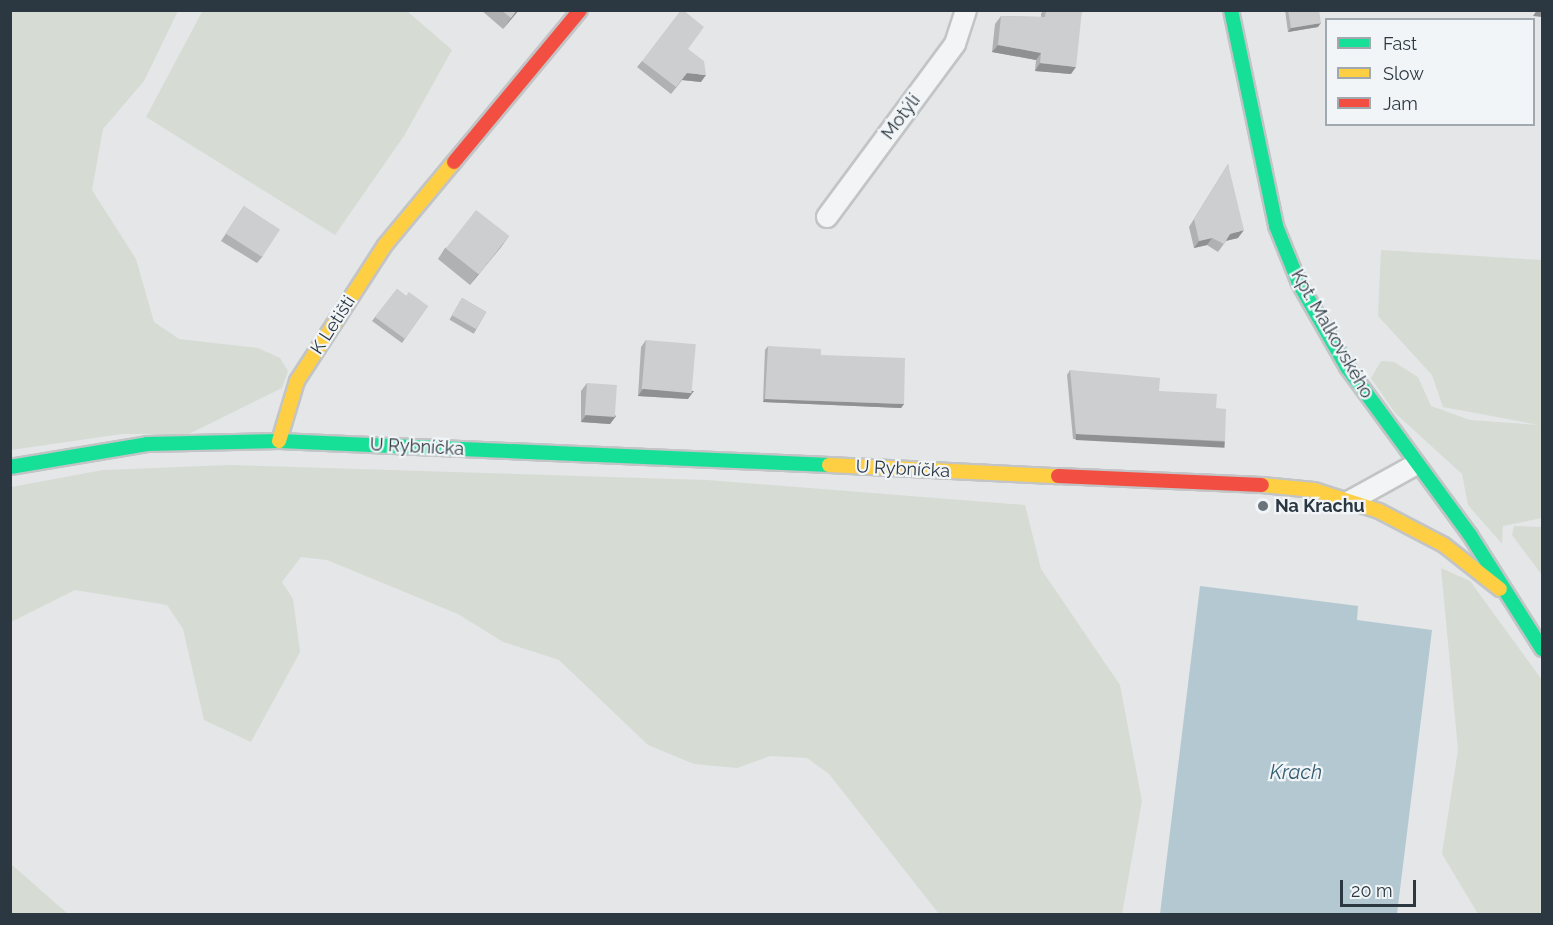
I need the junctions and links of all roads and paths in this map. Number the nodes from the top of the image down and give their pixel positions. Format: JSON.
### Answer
{"nodes":[{"id":1,"x":580,"y":10,"type":"edge"},
{"id":2,"x":966,"y":10,"type":"edge"},
{"id":3,"x":1232,"y":10,"type":"edge"},
{"id":4,"x":826,"y":217,"type":"dead end"},
{"id":5,"x":279,"y":441,"type":"junction"},
{"id":6,"x":1415,"y":465,"type":"junction"},
{"id":7,"x":10,"y":467,"type":"edge"},
{"id":8,"x":1350,"y":501,"type":"junction"},
{"id":9,"x":1500,"y":589,"type":"junction"},
{"id":10,"x":1542,"y":649,"type":"edge"}],
"edges":[{"from":1,"to":5,"type":"street","name":"K Letišti"},
{"from":2,"to":4,"type":"street","name":"Motýlí"},
{"from":3,"to":6,"type":"street","name":"Kpt. Malkovského"},
{"from":5,"to":7,"type":"street"},
{"from":5,"to":8,"type":"street","name":"U Rybníčka"},
{"from":6,"to":8,"type":"street"},
{"from":6,"to":9,"type":"street","name":"Kpt. Malkovského"},
{"from":8,"to":9,"type":"street","name":"U Rybníčka"},
{"from":9,"to":10,"type":"street"}]}
